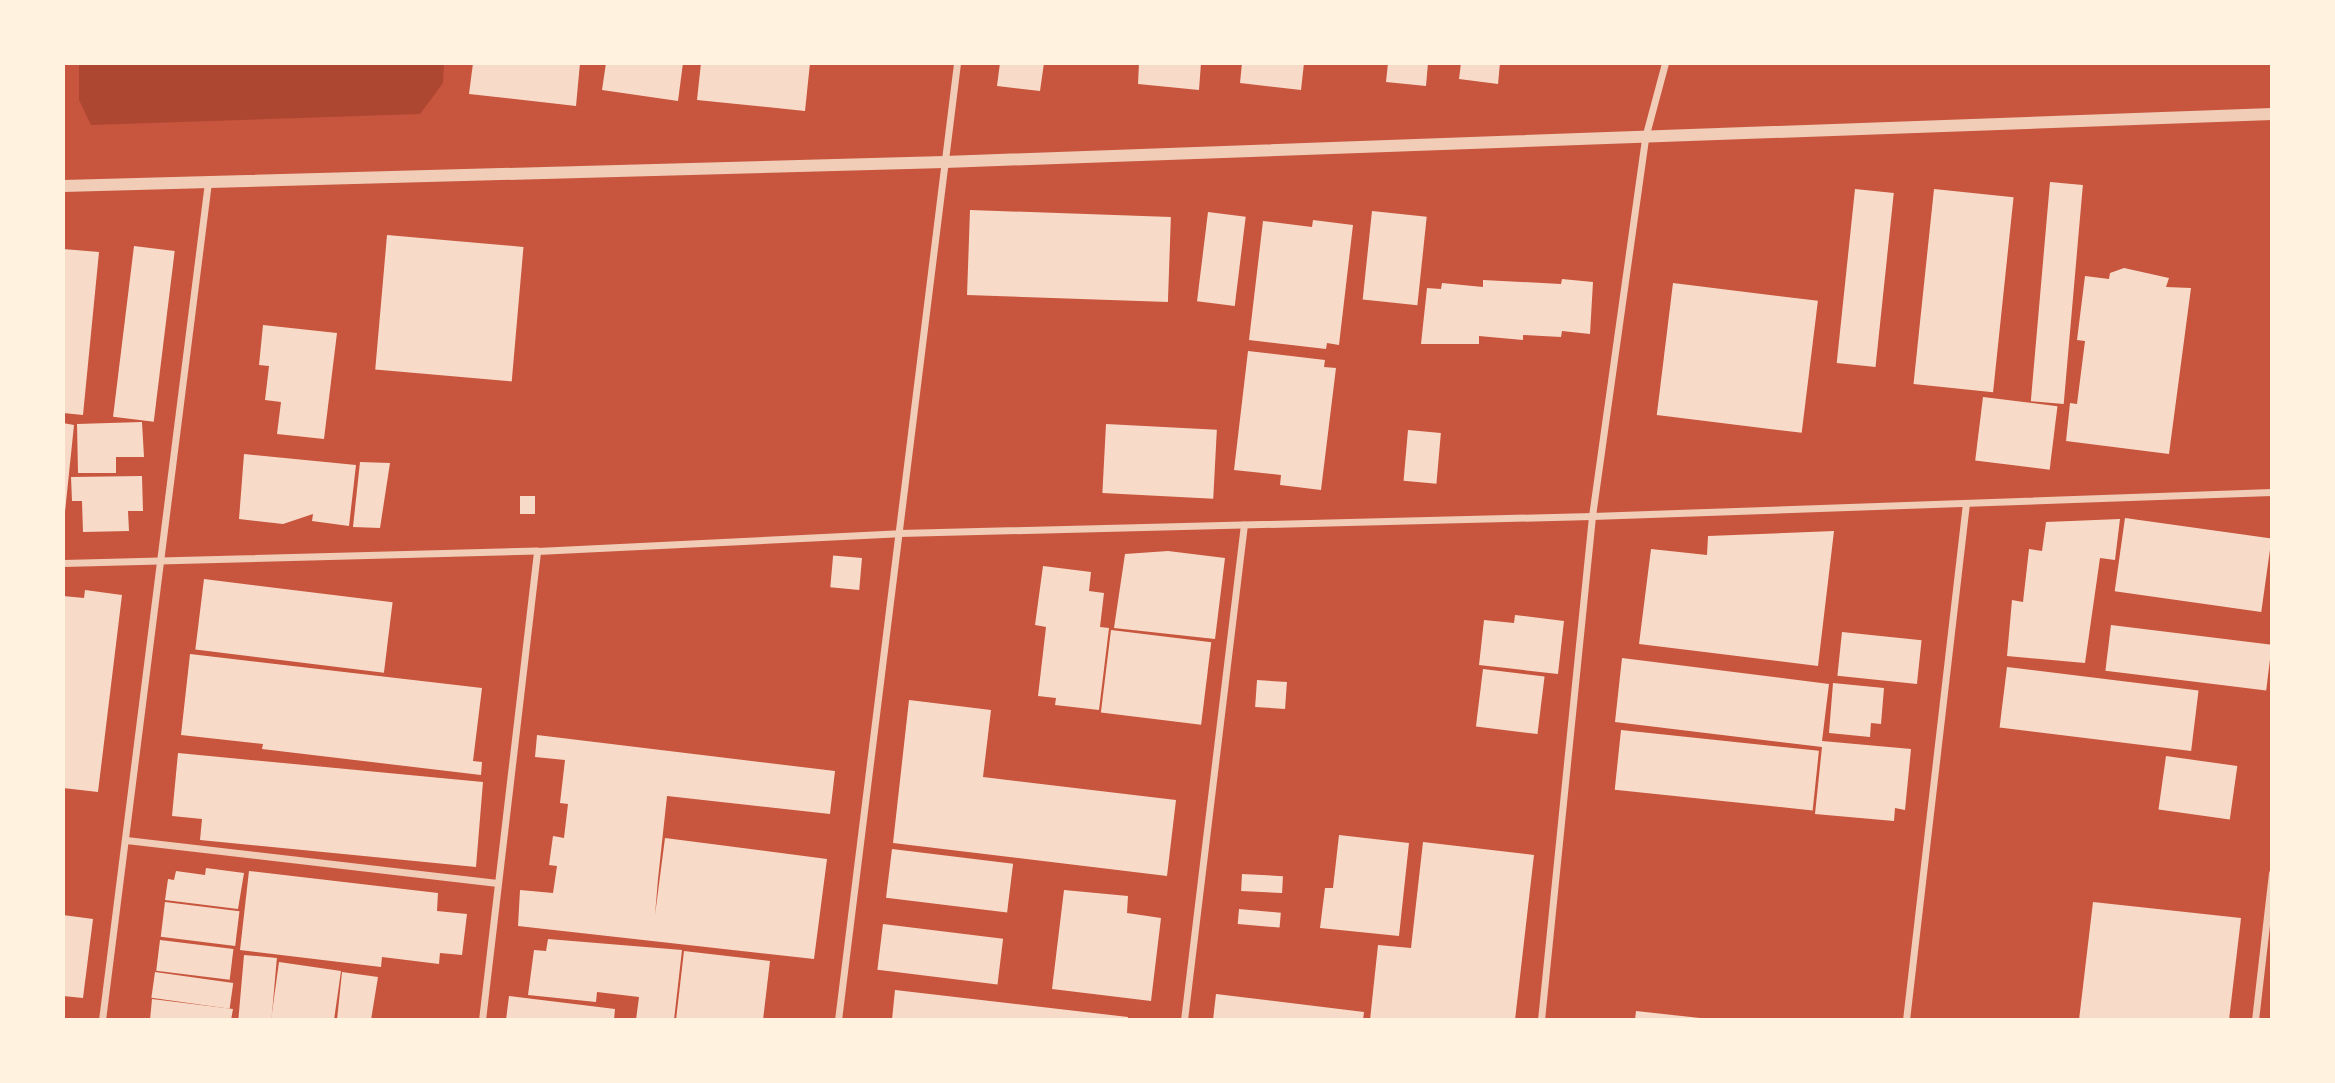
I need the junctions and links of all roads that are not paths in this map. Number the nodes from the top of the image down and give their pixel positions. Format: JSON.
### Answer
{"nodes":[{"id":1,"x":957,"y":63,"type":"edge"},
{"id":2,"x":1665,"y":63,"type":"edge"},
{"id":3,"x":2272,"y":114,"type":"edge"},
{"id":4,"x":1646,"y":134,"type":"junction"},
{"id":5,"x":945,"y":162,"type":"junction"},
{"id":6,"x":208,"y":181,"type":"junction"},
{"id":7,"x":63,"y":186,"type":"edge"},
{"id":8,"x":2272,"y":492,"type":"edge"},
{"id":9,"x":1966,"y":503,"type":"junction"},
{"id":10,"x":1592,"y":516,"type":"junction"},
{"id":11,"x":1244,"y":525,"type":"junction"},
{"id":12,"x":899,"y":533,"type":"junction"},
{"id":13,"x":537,"y":551,"type":"junction"},
{"id":14,"x":162,"y":560,"type":"junction"},
{"id":15,"x":63,"y":563,"type":"edge"},
{"id":16,"x":126,"y":840,"type":"junction"},
{"id":17,"x":2272,"y":873,"type":"edge"},
{"id":18,"x":498,"y":883,"type":"junction"},
{"id":19,"x":102,"y":1020,"type":"edge"},
{"id":20,"x":482,"y":1020,"type":"edge"},
{"id":21,"x":838,"y":1020,"type":"edge"},
{"id":22,"x":1184,"y":1020,"type":"edge"},
{"id":23,"x":1541,"y":1020,"type":"edge"},
{"id":24,"x":1906,"y":1020,"type":"edge"},
{"id":25,"x":2256,"y":1020,"type":"edge"}],
"edges":[{"from":1,"to":5,"type":"street"},
{"from":2,"to":4,"type":"street"},
{"from":3,"to":4,"type":"street"},
{"from":4,"to":5,"type":"street"},
{"from":4,"to":10,"type":"street"},
{"from":5,"to":6,"type":"street"},
{"from":5,"to":12,"type":"street"},
{"from":6,"to":7,"type":"street"},
{"from":6,"to":14,"type":"street"},
{"from":8,"to":9,"type":"street"},
{"from":9,"to":10,"type":"street"},
{"from":9,"to":24,"type":"street"},
{"from":10,"to":11,"type":"street"},
{"from":10,"to":23,"type":"street"},
{"from":11,"to":12,"type":"street"},
{"from":11,"to":22,"type":"street"},
{"from":12,"to":13,"type":"street"},
{"from":12,"to":21,"type":"street"},
{"from":13,"to":14,"type":"street"},
{"from":13,"to":18,"type":"street"},
{"from":14,"to":15,"type":"street"},
{"from":14,"to":16,"type":"street"},
{"from":16,"to":18,"type":"street"},
{"from":16,"to":19,"type":"street"},
{"from":17,"to":25,"type":"street"},
{"from":18,"to":20,"type":"street"}]}
